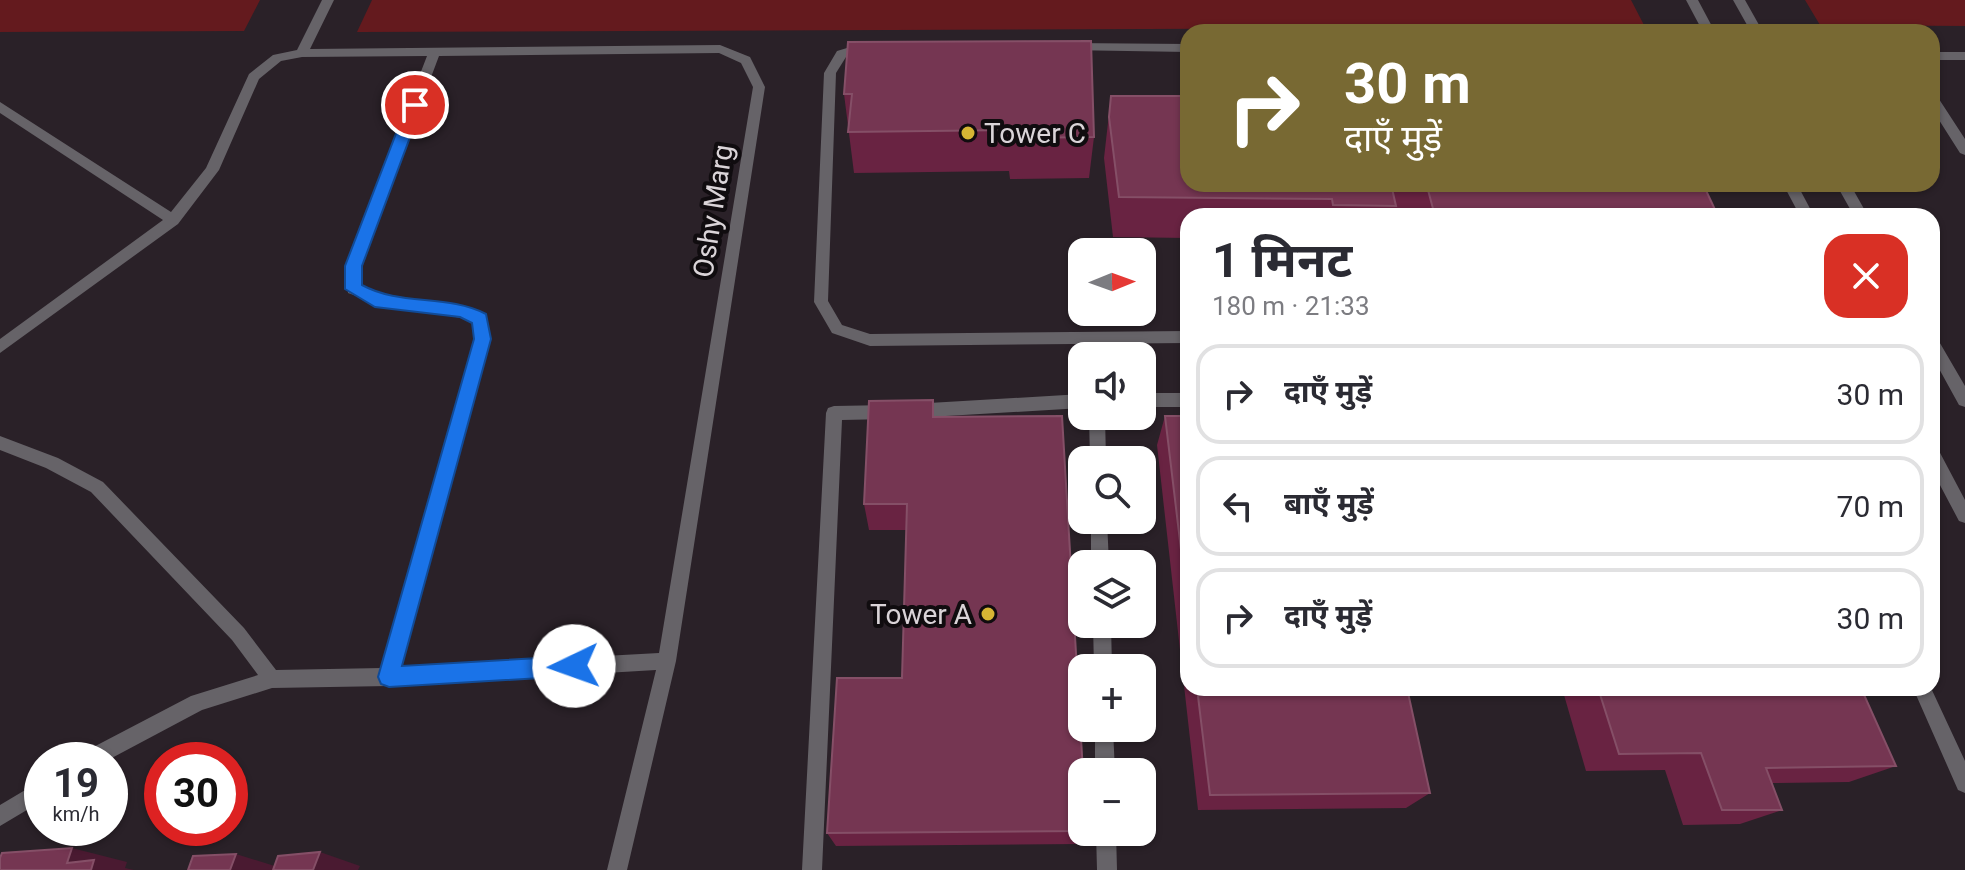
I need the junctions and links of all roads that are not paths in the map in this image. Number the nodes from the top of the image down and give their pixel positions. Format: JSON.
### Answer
{"nodes":[{"id":1,"x":328,"y":0,"type":"edge"},
{"id":2,"x":1692,"y":0,"type":"edge"},
{"id":3,"x":1739,"y":0,"type":"edge"},
{"id":4,"x":1705,"y":24,"type":"edge"},
{"id":5,"x":1752,"y":24,"type":"edge"},
{"id":6,"x":880,"y":46,"type":"edge"},
{"id":7,"x":1050,"y":47,"type":"edge"},
{"id":8,"x":1180,"y":48,"type":"edge"},
{"id":9,"x":435,"y":51,"type":"junction"},
{"id":10,"x":302,"y":53,"type":"junction"},
{"id":11,"x":1940,"y":56,"type":"edge"},
{"id":12,"x":1965,"y":56,"type":"edge"},
{"id":13,"x":0,"y":107,"type":"edge"},
{"id":14,"x":1940,"y":111,"type":"edge"},
{"id":15,"x":1965,"y":150,"type":"edge"},
{"id":16,"x":173,"y":220,"type":"junction"},
{"id":17,"x":1180,"y":337,"type":"edge"},
{"id":18,"x":0,"y":347,"type":"edge"},
{"id":19,"x":1940,"y":352,"type":"edge"},
{"id":20,"x":1958,"y":376,"type":"edge"},
{"id":21,"x":1156,"y":400,"type":"edge"},
{"id":22,"x":1180,"y":400,"type":"edge"},
{"id":23,"x":1965,"y":400,"type":"edge"},
{"id":24,"x":1068,"y":402,"type":"edge"},
{"id":25,"x":0,"y":443,"type":"edge"},
{"id":26,"x":1940,"y":469,"type":"edge"},
{"id":27,"x":1965,"y":516,"type":"edge"},
{"id":28,"x":667,"y":661,"type":"junction"},
{"id":29,"x":389,"y":677,"type":"junction"},
{"id":30,"x":272,"y":679,"type":"junction"},
{"id":31,"x":1926,"y":696,"type":"edge"},
{"id":32,"x":123,"y":742,"type":"edge"},
{"id":33,"x":1965,"y":783,"type":"edge"},
{"id":34,"x":24,"y":799,"type":"edge"},
{"id":35,"x":2,"y":811,"type":"edge"},
{"id":36,"x":1106,"y":846,"type":"edge"},
{"id":37,"x":617,"y":870,"type":"edge"},
{"id":38,"x":812,"y":870,"type":"edge"},
{"id":39,"x":1107,"y":870,"type":"edge"}],
"edges":[{"from":1,"to":10,"type":"street"},
{"from":2,"to":4,"type":"street"},
{"from":3,"to":5,"type":"street"},
{"from":6,"to":17,"type":"street"},
{"from":7,"to":8,"type":"street"},
{"from":9,"to":10,"type":"street","name":"Oshy Marg"},
{"from":9,"to":28,"type":"street","name":"Oshy Marg"},
{"from":9,"to":29,"type":"street"},
{"from":10,"to":16,"type":"street"},
{"from":11,"to":12,"type":"street"},
{"from":13,"to":16,"type":"street"},
{"from":14,"to":15,"type":"street"},
{"from":16,"to":18,"type":"street"},
{"from":19,"to":20,"type":"street"},
{"from":20,"to":23,"type":"street"},
{"from":21,"to":22,"type":"street"},
{"from":24,"to":38,"type":"street"},
{"from":25,"to":30,"type":"street"},
{"from":26,"to":27,"type":"street"},
{"from":28,"to":29,"type":"street"},
{"from":28,"to":37,"type":"street","name":"Oshy Marg"},
{"from":29,"to":30,"type":"street"},
{"from":30,"to":32,"type":"street"},
{"from":31,"to":33,"type":"street"},
{"from":34,"to":35,"type":"street"},
{"from":36,"to":39,"type":"street"}]}
